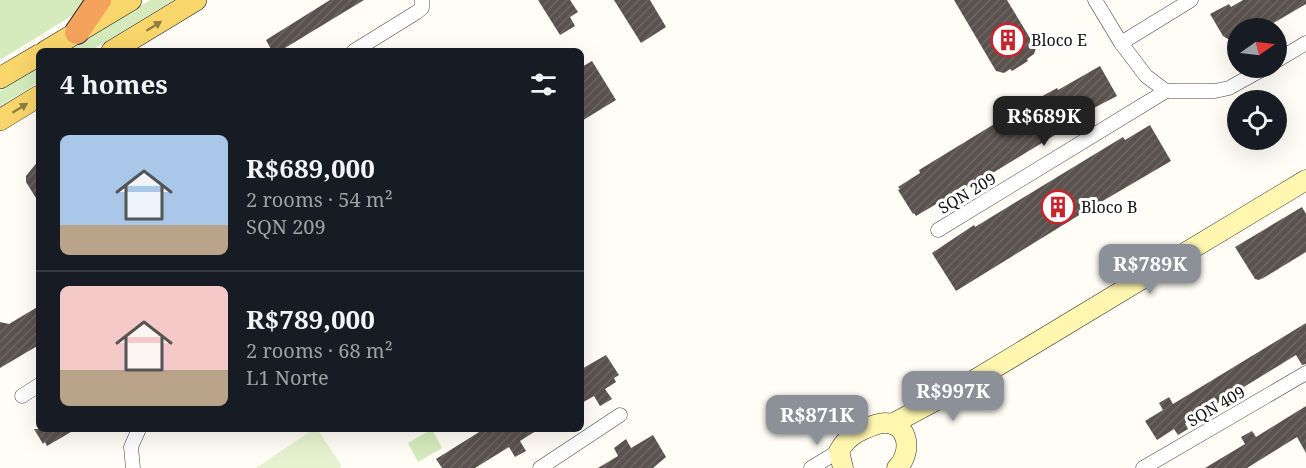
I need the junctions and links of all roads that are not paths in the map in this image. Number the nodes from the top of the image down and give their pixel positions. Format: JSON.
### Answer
{"nodes":[{"id":1,"x":99,"y":0,"type":"edge"},
{"id":2,"x":131,"y":0,"type":"edge"},
{"id":3,"x":196,"y":0,"type":"edge"},
{"id":4,"x":422,"y":0,"type":"edge"},
{"id":5,"x":1095,"y":0,"type":"edge"},
{"id":6,"x":1191,"y":0,"type":"edge"},
{"id":7,"x":77,"y":32,"type":"junction"},
{"id":8,"x":1121,"y":43,"type":"junction"},
{"id":9,"x":1306,"y":43,"type":"edge"},
{"id":10,"x":51,"y":48,"type":"edge"},
{"id":11,"x":117,"y":48,"type":"edge"},
{"id":12,"x":359,"y":48,"type":"edge"},
{"id":13,"x":1287,"y":54,"type":"edge"},
{"id":14,"x":36,"y":57,"type":"edge"},
{"id":15,"x":0,"y":78,"type":"edge"},
{"id":16,"x":1247,"y":78,"type":"edge"},
{"id":17,"x":1166,"y":91,"type":"junction"},
{"id":18,"x":36,"y":98,"type":"edge"},
{"id":19,"x":0,"y":120,"type":"edge"},
{"id":20,"x":1306,"y":180,"type":"edge"},
{"id":21,"x":938,"y":230,"type":"dead end"},
{"id":22,"x":1306,"y":374,"type":"edge"},
{"id":23,"x":36,"y":387,"type":"edge"},
{"id":24,"x":22,"y":396,"type":"dead end"},
{"id":25,"x":620,"y":416,"type":"dead end"},
{"id":26,"x":899,"y":431,"type":"junction"},
{"id":27,"x":138,"y":432,"type":"edge"},
{"id":28,"x":841,"y":460,"type":"edge"},
{"id":29,"x":899,"y":467,"type":"edge"},
{"id":30,"x":133,"y":468,"type":"edge"},
{"id":31,"x":540,"y":468,"type":"edge"},
{"id":32,"x":811,"y":468,"type":"edge"},
{"id":33,"x":1143,"y":468,"type":"edge"}],
"edges":[{"from":1,"to":7,"type":"highway"},
{"from":2,"to":7,"type":"main road"},
{"from":11,"to":3,"type":"main road","one_way":true},
{"from":4,"to":12,"type":"street"},
{"from":5,"to":8,"type":"street"},
{"from":6,"to":8,"type":"street"},
{"from":7,"to":10,"type":"main road"},
{"from":8,"to":17,"type":"street"},
{"from":9,"to":13,"type":"street"},
{"from":14,"to":15,"type":"main road"},
{"from":16,"to":17,"type":"street"},
{"from":17,"to":21,"type":"street","name":"SQN 209"},
{"from":19,"to":18,"type":"main road","one_way":true},
{"from":20,"to":26,"type":"street"},
{"from":22,"to":33,"type":"street","name":"SQN 409"},
{"from":23,"to":24,"type":"street"},
{"from":25,"to":31,"type":"street"},
{"from":26,"to":28,"type":"street"},
{"from":26,"to":29,"type":"street"},
{"from":27,"to":30,"type":"street"},
{"from":28,"to":32,"type":"street"}]}
